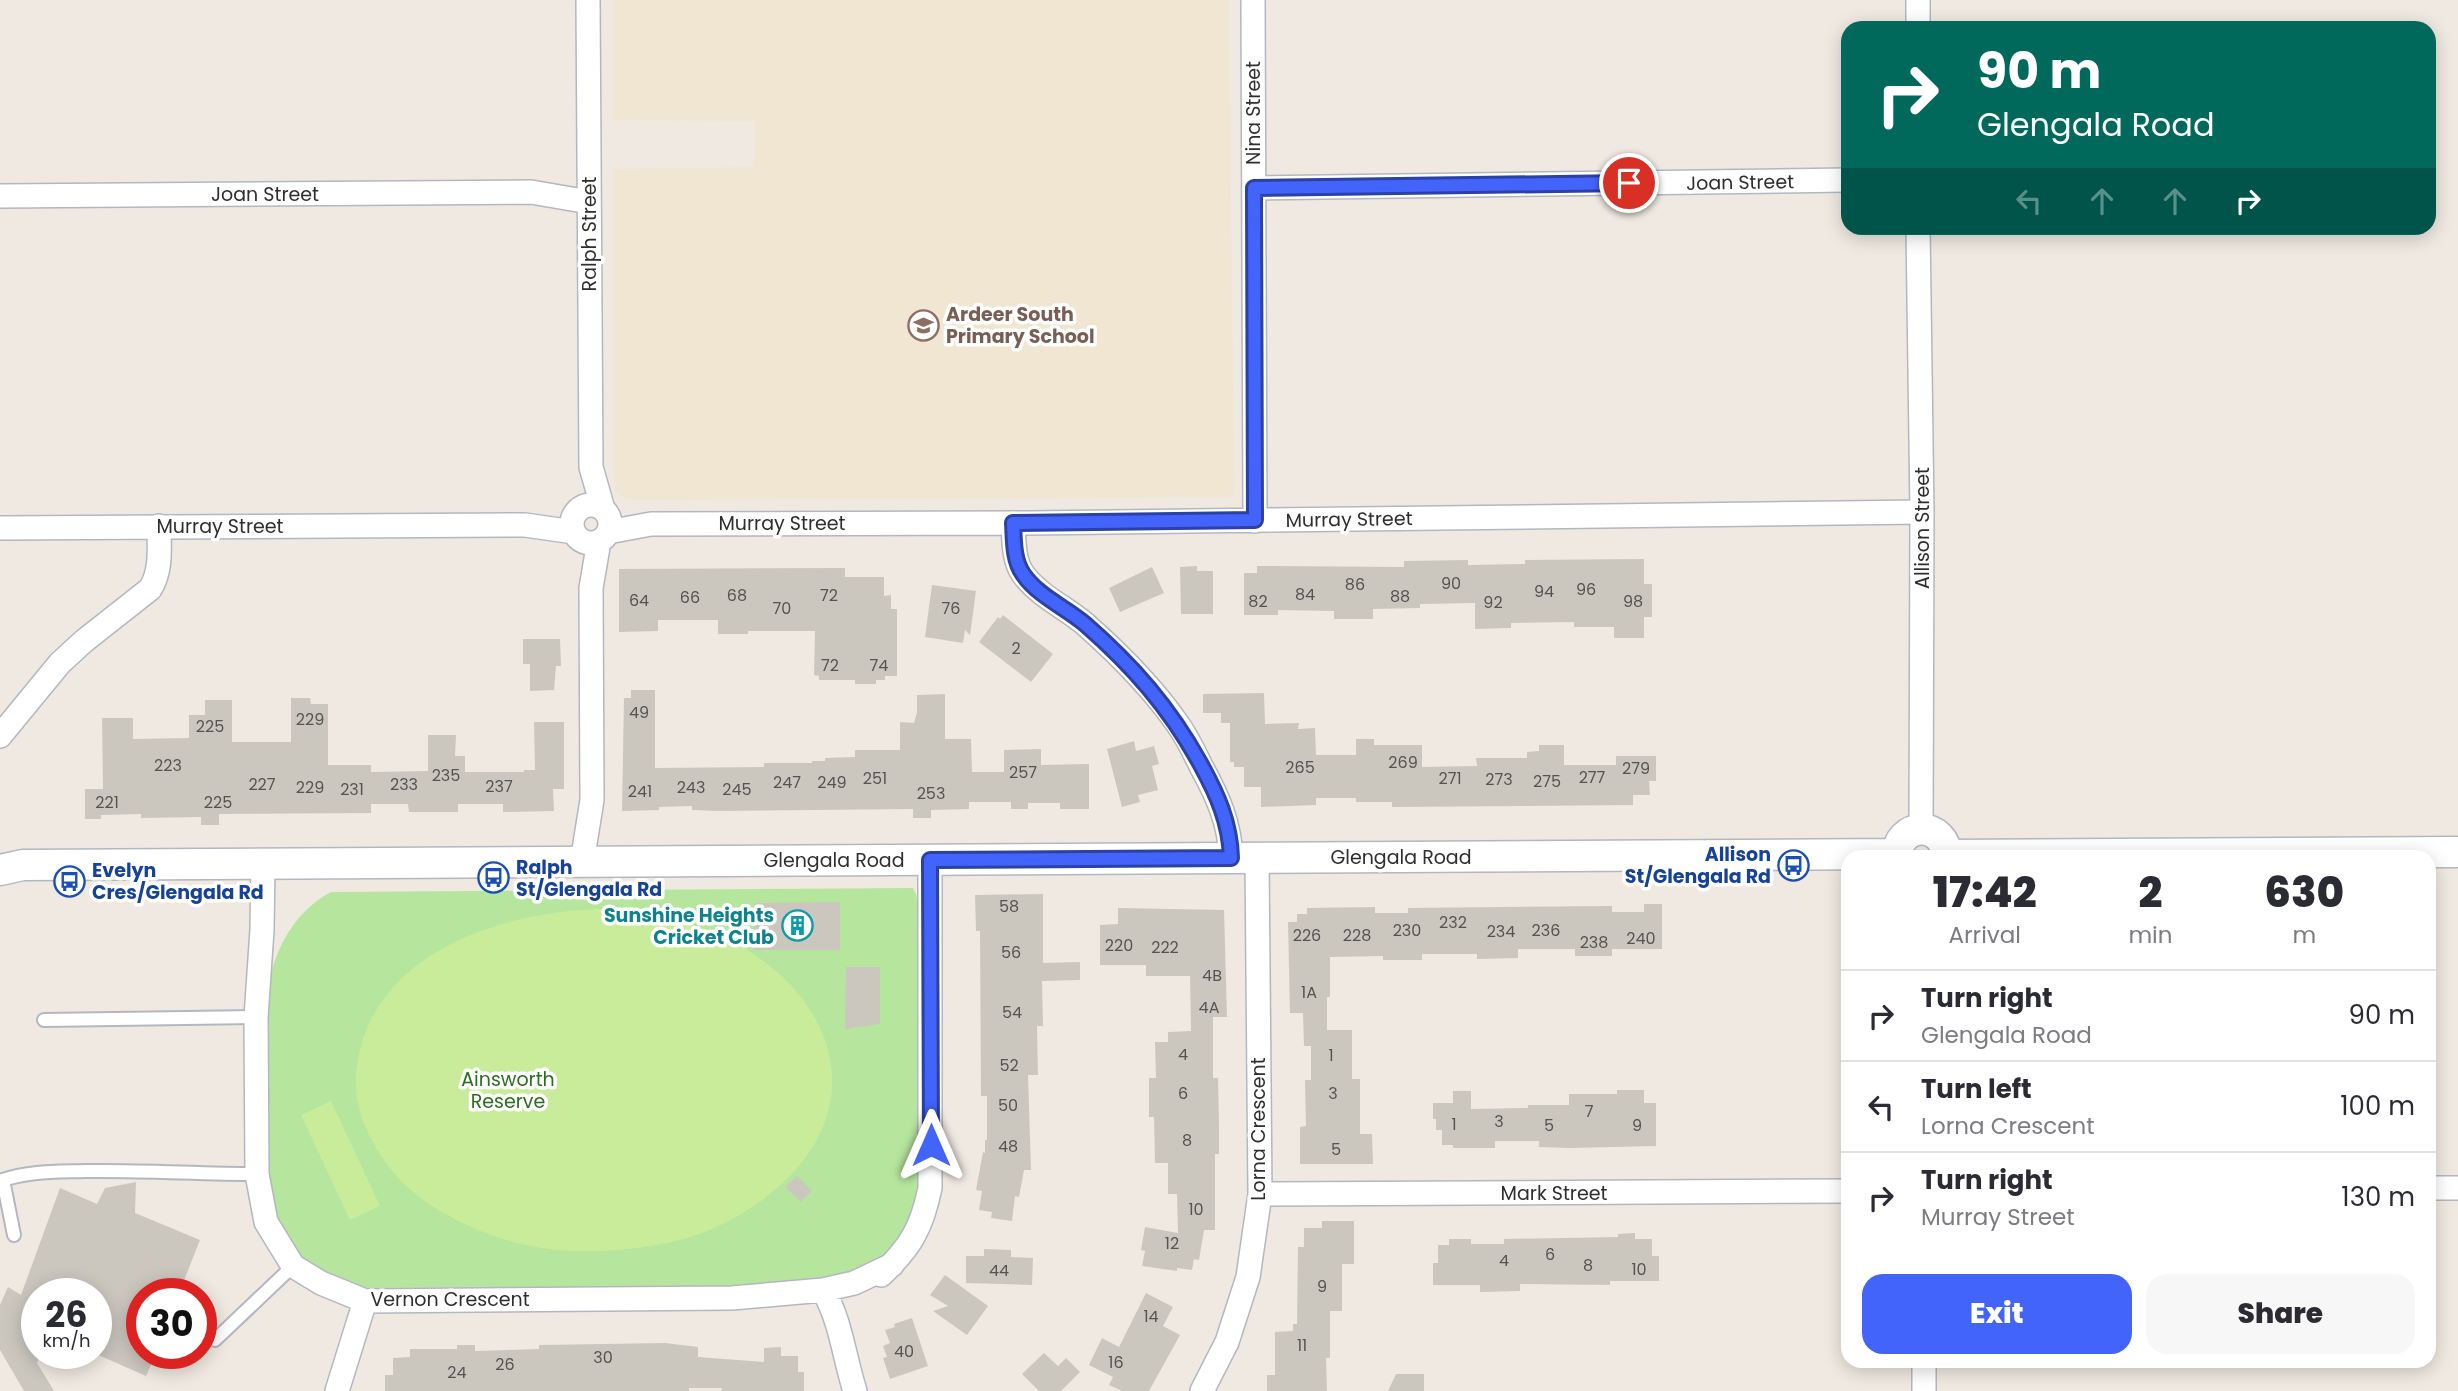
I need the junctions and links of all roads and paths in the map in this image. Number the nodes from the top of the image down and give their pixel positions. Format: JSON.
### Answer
{"nodes":[{"id":1,"x":588,"y":0,"type":"edge"},
{"id":2,"x":1253,"y":0,"type":"edge"},
{"id":3,"x":1918,"y":0,"type":"edge"},
{"id":4,"x":1918,"y":21,"type":"edge"},
{"id":5,"x":1841,"y":180,"type":"edge"},
{"id":6,"x":1254,"y":188,"type":"junction"},
{"id":7,"x":589,"y":192,"type":"junction"},
{"id":8,"x":0,"y":196,"type":"edge"},
{"id":9,"x":1919,"y":235,"type":"edge"},
{"id":10,"x":1922,"y":512,"type":"junction"},
{"id":11,"x":1255,"y":520,"type":"junction"},
{"id":12,"x":1022,"y":523,"type":"junction"},
{"id":13,"x":591,"y":524,"type":"junction"},
{"id":14,"x":159,"y":526,"type":"junction"},
{"id":15,"x":0,"y":528,"type":"edge"},
{"id":16,"x":0,"y":736,"type":"edge"},
{"id":17,"x":1921,"y":829,"type":"junction"},
{"id":18,"x":1898,"y":850,"type":"edge"},
{"id":19,"x":1946,"y":850,"type":"edge"},
{"id":20,"x":2436,"y":852,"type":"edge"},
{"id":21,"x":2458,"y":852,"type":"edge"},
{"id":22,"x":1841,"y":856,"type":"edge"},
{"id":23,"x":1244,"y":858,"type":"junction"},
{"id":24,"x":930,"y":860,"type":"junction"},
{"id":25,"x":594,"y":862,"type":"junction"},
{"id":26,"x":263,"y":863,"type":"junction"},
{"id":27,"x":8,"y":865,"type":"edge"},
{"id":28,"x":256,"y":1017,"type":"junction"},
{"id":29,"x":44,"y":1020,"type":"dead end"},
{"id":30,"x":257,"y":1174,"type":"junction"},
{"id":31,"x":1,"y":1181,"type":"edge"},
{"id":32,"x":2436,"y":1188,"type":"edge"},
{"id":33,"x":2458,"y":1188,"type":"edge"},
{"id":34,"x":1841,"y":1191,"type":"edge"},
{"id":35,"x":1260,"y":1194,"type":"junction"},
{"id":36,"x":14,"y":1235,"type":"dead end"},
{"id":37,"x":293,"y":1266,"type":"junction"},
{"id":38,"x":825,"y":1298,"type":"junction"},
{"id":39,"x":365,"y":1301,"type":"junction"},
{"id":40,"x":217,"y":1338,"type":"edge"},
{"id":41,"x":1924,"y":1368,"type":"edge"},
{"id":42,"x":337,"y":1391,"type":"edge"},
{"id":43,"x":855,"y":1391,"type":"edge"},
{"id":44,"x":1202,"y":1391,"type":"edge"},
{"id":45,"x":1924,"y":1391,"type":"edge"}],
"edges":[{"from":1,"to":7,"type":"street","name":"Ralph Street"},
{"from":2,"to":6,"type":"street","name":"Nina Street"},
{"from":3,"to":4,"type":"street"},
{"from":5,"to":6,"type":"street","name":"Joan Street"},
{"from":6,"to":11,"type":"street","name":"Nina Street"},
{"from":7,"to":8,"type":"street","name":"Joan Street"},
{"from":7,"to":13,"type":"street","name":"Ralph Street"},
{"from":9,"to":10,"type":"street","name":"Allison Street"},
{"from":10,"to":11,"type":"street","name":"Murray Street"},
{"from":10,"to":17,"type":"street","name":"Allison Street"},
{"from":11,"to":12,"type":"street","name":"Murray Street"},
{"from":12,"to":13,"type":"street","name":"Murray Street"},
{"from":12,"to":23,"type":"street","name":"Lorna Crescent"},
{"from":13,"to":14,"type":"street","name":"Murray Street"},
{"from":13,"to":25,"type":"street","name":"Ralph Street"},
{"from":14,"to":15,"type":"street","name":"Murray Street"},
{"from":14,"to":16,"type":"street"},
{"from":17,"to":18,"type":"street"},
{"from":17,"to":19,"type":"street"},
{"from":20,"to":21,"type":"street"},
{"from":22,"to":23,"type":"street","name":"Glengala Road"},
{"from":23,"to":24,"type":"street","name":"Glengala Road"},
{"from":23,"to":35,"type":"street","name":"Lorna Crescent"},
{"from":24,"to":25,"type":"street","name":"Glengala Road"},
{"from":24,"to":38,"type":"street","name":"Vernon Crescent"},
{"from":25,"to":26,"type":"street","name":"Glengala Road"},
{"from":26,"to":27,"type":"street","name":"Glengala Road"},
{"from":26,"to":28,"type":"street","name":"Vernon Crescent"},
{"from":28,"to":29,"type":"lane"},
{"from":28,"to":30,"type":"street","name":"Vernon Crescent"},
{"from":30,"to":31,"type":"lane"},
{"from":30,"to":37,"type":"street","name":"Vernon Crescent"},
{"from":31,"to":36,"type":"lane"},
{"from":32,"to":33,"type":"street"},
{"from":34,"to":35,"type":"street","name":"Mark Street"},
{"from":35,"to":44,"type":"street","name":"Lorna Crescent"},
{"from":37,"to":39,"type":"street","name":"Vernon Crescent"},
{"from":37,"to":40,"type":"lane"},
{"from":38,"to":39,"type":"street","name":"Vernon Crescent"},
{"from":38,"to":43,"type":"street"},
{"from":39,"to":42,"type":"street"},
{"from":41,"to":45,"type":"street"}]}
